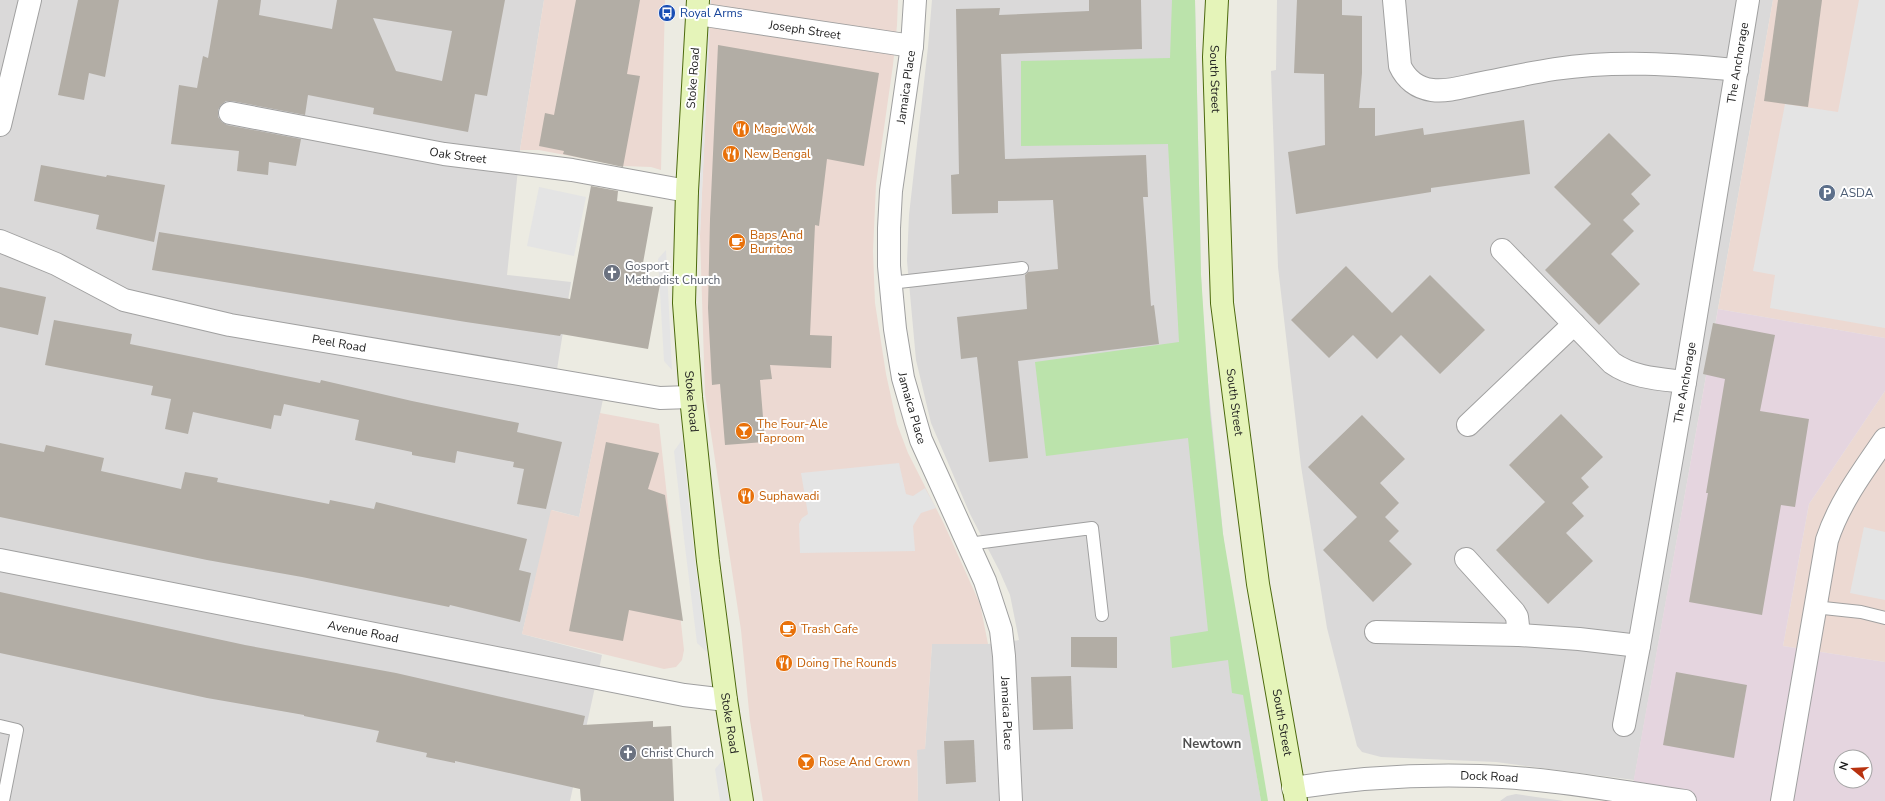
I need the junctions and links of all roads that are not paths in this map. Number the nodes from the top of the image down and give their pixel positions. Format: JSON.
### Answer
{"nodes":[{"id":1,"x":30,"y":0,"type":"edge"},
{"id":2,"x":915,"y":0,"type":"edge"},
{"id":3,"x":1217,"y":0,"type":"edge"},
{"id":4,"x":1394,"y":0,"type":"edge"},
{"id":5,"x":1748,"y":0,"type":"edge"},
{"id":6,"x":698,"y":7,"type":"edge"},
{"id":7,"x":912,"y":46,"type":"junction"},
{"id":8,"x":1737,"y":70,"type":"junction"},
{"id":9,"x":230,"y":113,"type":"dead end"},
{"id":10,"x":0,"y":125,"type":"edge"},
{"id":11,"x":687,"y":191,"type":"junction"},
{"id":12,"x":0,"y":241,"type":"edge"},
{"id":13,"x":1502,"y":250,"type":"dead end"},
{"id":14,"x":1022,"y":268,"type":"dead end"},
{"id":15,"x":890,"y":283,"type":"junction"},
{"id":16,"x":1574,"y":324,"type":"junction"},
{"id":17,"x":1685,"y":382,"type":"junction"},
{"id":18,"x":691,"y":397,"type":"junction"},
{"id":19,"x":1468,"y":425,"type":"dead end"},
{"id":20,"x":1885,"y":439,"type":"edge"},
{"id":21,"x":968,"y":544,"type":"junction"},
{"id":22,"x":1466,"y":559,"type":"dead end"},
{"id":23,"x":0,"y":560,"type":"edge"},
{"id":24,"x":1814,"y":607,"type":"junction"},
{"id":25,"x":1102,"y":615,"type":"dead end"},
{"id":26,"x":1885,"y":618,"type":"edge"},
{"id":27,"x":1376,"y":632,"type":"dead end"},
{"id":28,"x":1519,"y":635,"type":"junction"},
{"id":29,"x":1639,"y":646,"type":"junction"},
{"id":30,"x":726,"y":700,"type":"junction"},
{"id":31,"x":0,"y":726,"type":"edge"},
{"id":32,"x":1624,"y":726,"type":"dead end"},
{"id":33,"x":1295,"y":794,"type":"edge"},
{"id":34,"x":3,"y":801,"type":"edge"},
{"id":35,"x":742,"y":801,"type":"edge"},
{"id":36,"x":1011,"y":801,"type":"edge"},
{"id":37,"x":1685,"y":801,"type":"edge"},
{"id":38,"x":1782,"y":801,"type":"edge"}],
"edges":[{"from":1,"to":10,"type":"street"},
{"from":2,"to":7,"type":"street","name":"Jamaica Place"},
{"from":3,"to":33,"type":"street","name":"South Street"},
{"from":4,"to":8,"type":"street"},
{"from":5,"to":8,"type":"street","name":"The Anchorage"},
{"from":6,"to":7,"type":"street","name":"Joseph Street"},
{"from":6,"to":11,"type":"street","name":"Stoke Road"},
{"from":7,"to":15,"type":"street","name":"Jamaica Place"},
{"from":8,"to":17,"type":"street","name":"The Anchorage"},
{"from":9,"to":11,"type":"street","name":"Oak Street"},
{"from":11,"to":18,"type":"street","name":"Stoke Road"},
{"from":12,"to":18,"type":"street","name":"Peel Road"},
{"from":13,"to":16,"type":"street"},
{"from":14,"to":15,"type":"lane"},
{"from":15,"to":21,"type":"street","name":"Jamaica Place"},
{"from":16,"to":17,"type":"street"},
{"from":16,"to":19,"type":"street"},
{"from":17,"to":29,"type":"street","name":"The Anchorage"},
{"from":18,"to":30,"type":"street","name":"Stoke Road"},
{"from":20,"to":24,"type":"street"},
{"from":21,"to":25,"type":"lane"},
{"from":21,"to":36,"type":"street","name":"Jamaica Place"},
{"from":22,"to":28,"type":"street"},
{"from":23,"to":30,"type":"street","name":"Avenue Road"},
{"from":24,"to":26,"type":"lane"},
{"from":24,"to":38,"type":"street"},
{"from":27,"to":28,"type":"street"},
{"from":28,"to":29,"type":"street"},
{"from":29,"to":32,"type":"street","name":"The Anchorage"},
{"from":30,"to":35,"type":"street","name":"Stoke Road"},
{"from":31,"to":34,"type":"lane"},
{"from":33,"to":37,"type":"street","name":"Dock Road"}]}
